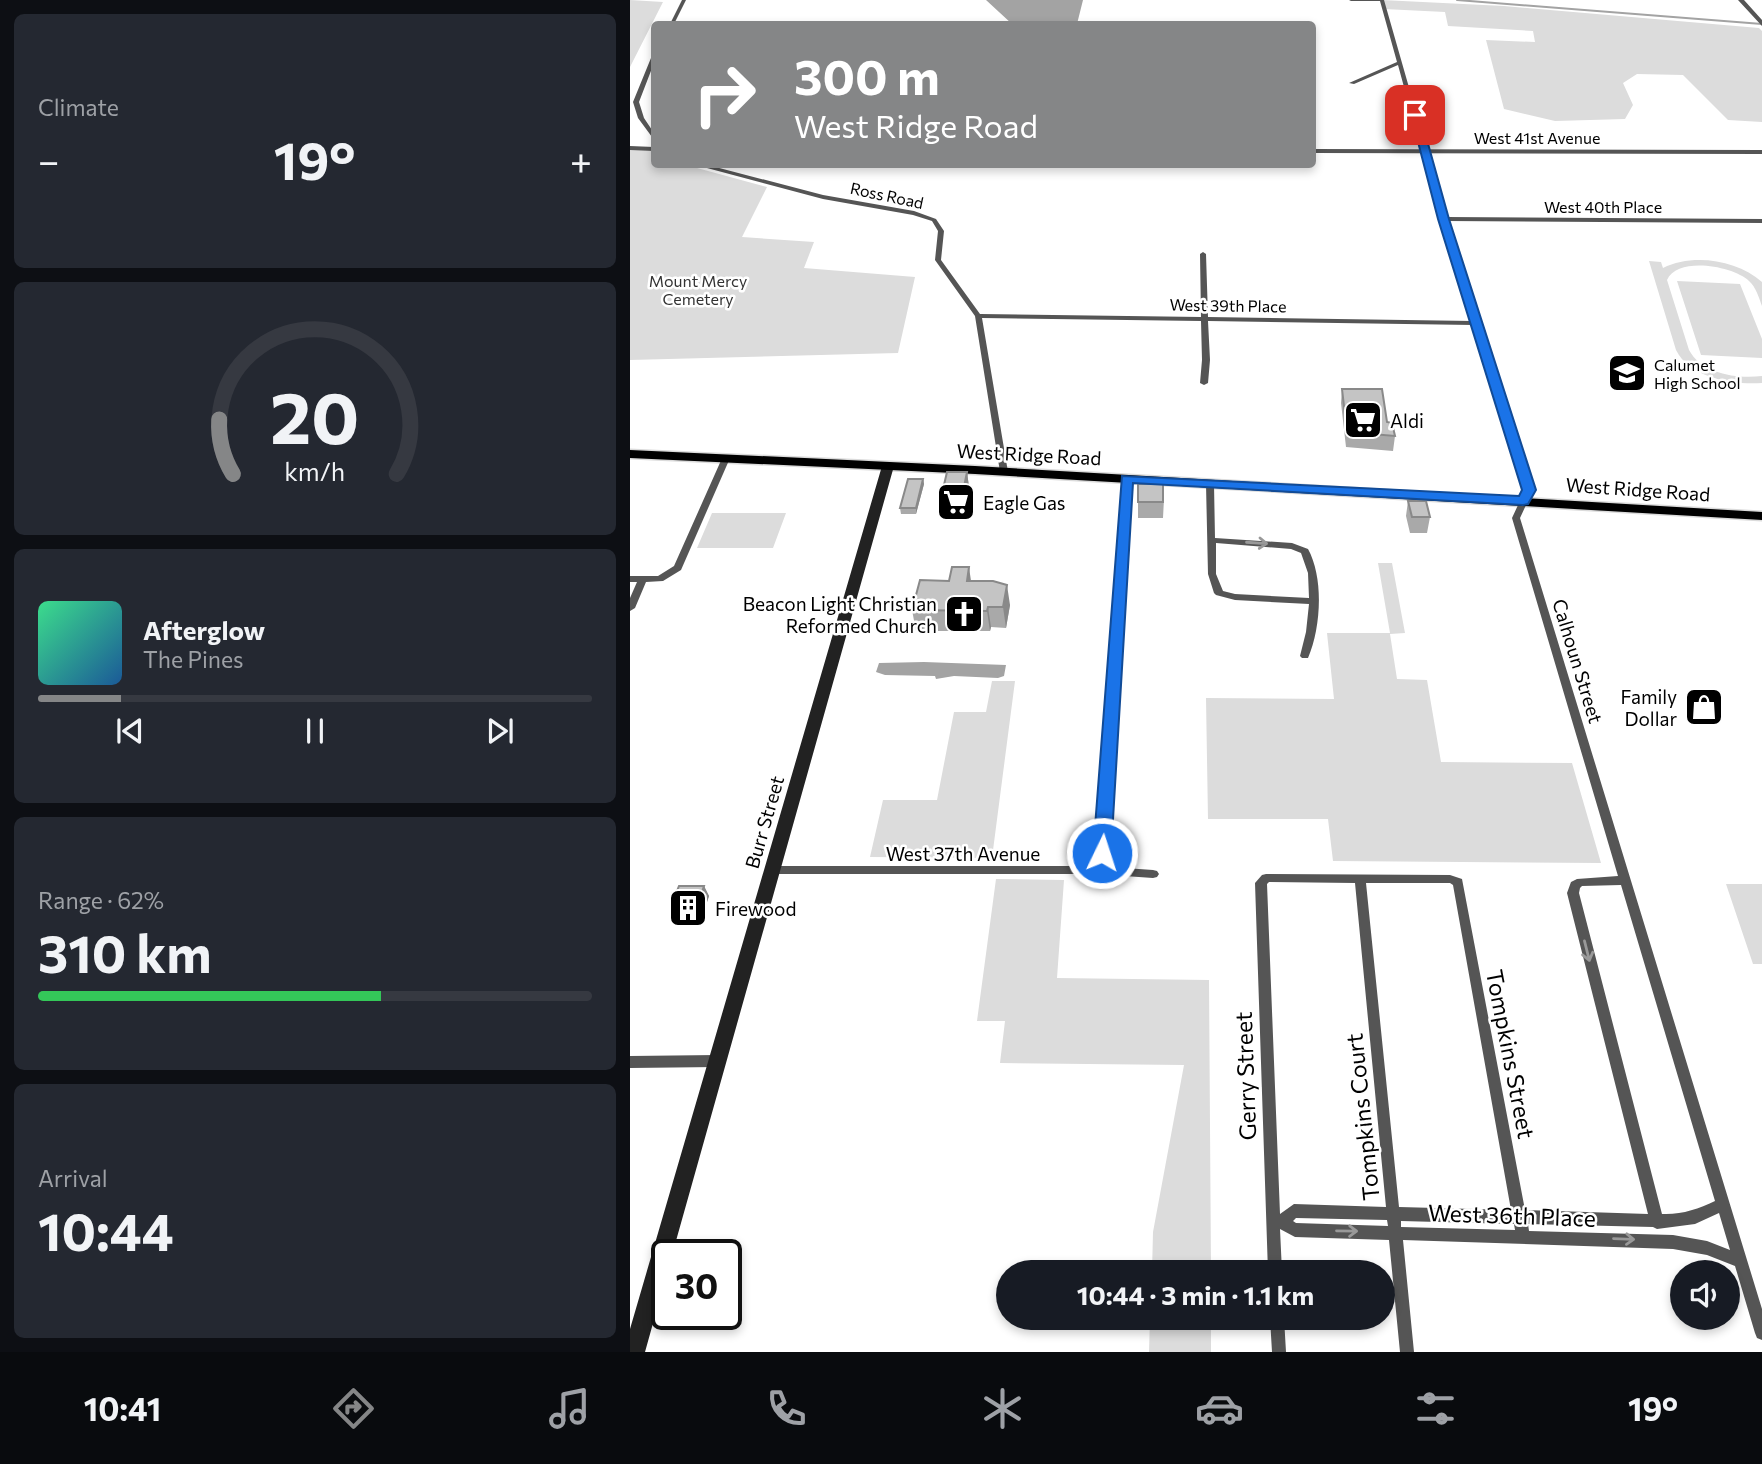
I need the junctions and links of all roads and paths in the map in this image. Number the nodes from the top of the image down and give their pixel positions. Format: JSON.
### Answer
{"nodes":[{"id":1,"x":684,"y":0,"type":"edge"},
{"id":2,"x":1351,"y":0,"type":"edge"},
{"id":3,"x":1382,"y":0,"type":"edge"},
{"id":4,"x":1741,"y":0,"type":"edge"},
{"id":5,"x":674,"y":21,"type":"edge"},
{"id":6,"x":1761,"y":23,"type":"edge"},
{"id":7,"x":1400,"y":61,"type":"junction"},
{"id":8,"x":651,"y":65,"type":"edge"},
{"id":9,"x":1352,"y":83,"type":"dead end"},
{"id":10,"x":651,"y":132,"type":"edge"},
{"id":11,"x":630,"y":148,"type":"edge"},
{"id":12,"x":651,"y":149,"type":"edge"},
{"id":13,"x":1316,"y":151,"type":"edge"},
{"id":14,"x":1426,"y":151,"type":"junction"},
{"id":15,"x":1762,"y":152,"type":"edge"},
{"id":16,"x":711,"y":168,"type":"edge"},
{"id":17,"x":1443,"y":219,"type":"junction"},
{"id":18,"x":1762,"y":220,"type":"edge"},
{"id":19,"x":1203,"y":254,"type":"dead end"},
{"id":20,"x":978,"y":316,"type":"junction"},
{"id":21,"x":1204,"y":318,"type":"junction"},
{"id":22,"x":1478,"y":323,"type":"junction"},
{"id":23,"x":1204,"y":383,"type":"dead end"},
{"id":24,"x":630,"y":454,"type":"edge"},
{"id":25,"x":726,"y":458,"type":"junction"},
{"id":26,"x":888,"y":466,"type":"junction"},
{"id":27,"x":1004,"y":472,"type":"junction"},
{"id":28,"x":1127,"y":479,"type":"junction"},
{"id":29,"x":1210,"y":484,"type":"junction"},
{"id":30,"x":1523,"y":501,"type":"junction"},
{"id":31,"x":1762,"y":516,"type":"edge"},
{"id":32,"x":1212,"y":540,"type":"junction"},
{"id":33,"x":630,"y":579,"type":"edge"},
{"id":34,"x":643,"y":579,"type":"junction"},
{"id":35,"x":1312,"y":601,"type":"junction"},
{"id":36,"x":630,"y":608,"type":"edge"},
{"id":37,"x":1305,"y":656,"type":"dead end"},
{"id":38,"x":1102,"y":853,"type":"dead end"},
{"id":39,"x":772,"y":870,"type":"junction"},
{"id":40,"x":1153,"y":874,"type":"dead end"},
{"id":41,"x":1360,"y":878,"type":"junction"},
{"id":42,"x":1624,"y":880,"type":"junction"},
{"id":43,"x":717,"y":1061,"type":"junction"},
{"id":44,"x":630,"y":1062,"type":"edge"},
{"id":45,"x":1722,"y":1205,"type":"junction"},
{"id":46,"x":1393,"y":1215,"type":"junction"},
{"id":47,"x":1520,"y":1219,"type":"junction"},
{"id":48,"x":1277,"y":1222,"type":"junction"},
{"id":49,"x":1657,"y":1222,"type":"junction"},
{"id":50,"x":1394,"y":1232,"type":"junction"},
{"id":51,"x":1523,"y":1236,"type":"junction"},
{"id":52,"x":1275,"y":1260,"type":"edge"},
{"id":53,"x":1737,"y":1260,"type":"edge"},
{"id":54,"x":1740,"y":1260,"type":"edge"},
{"id":55,"x":1740,"y":1261,"type":"edge"},
{"id":56,"x":1278,"y":1330,"type":"edge"},
{"id":57,"x":1762,"y":1333,"type":"edge"},
{"id":58,"x":634,"y":1352,"type":"edge"},
{"id":59,"x":1279,"y":1352,"type":"edge"},
{"id":60,"x":1407,"y":1352,"type":"edge"}],
"edges":[{"from":1,"to":5,"type":"street"},
{"from":2,"to":3,"type":"street"},
{"from":3,"to":7,"type":"street","name":"Calhoun Street"},
{"from":4,"to":6,"type":"street"},
{"from":7,"to":9,"type":"street"},
{"from":7,"to":14,"type":"street","name":"Calhoun Street"},
{"from":8,"to":10,"type":"street"},
{"from":11,"to":12,"type":"street"},
{"from":13,"to":14,"type":"street","name":"West 41st Avenue"},
{"from":14,"to":15,"type":"street","name":"West 41st Avenue"},
{"from":14,"to":17,"type":"street","name":"Calhoun Street"},
{"from":16,"to":20,"type":"street","name":"Ross Road"},
{"from":17,"to":18,"type":"street","name":"West 40th Place"},
{"from":17,"to":22,"type":"street","name":"Calhoun Street"},
{"from":19,"to":21,"type":"street"},
{"from":20,"to":21,"type":"street","name":"West 39th Place"},
{"from":20,"to":27,"type":"street","name":"Ross Road"},
{"from":21,"to":22,"type":"street","name":"West 39th Place"},
{"from":21,"to":23,"type":"street"},
{"from":22,"to":30,"type":"street","name":"Calhoun Street"},
{"from":24,"to":25,"type":"main road","name":"West Ridge Road"},
{"from":25,"to":26,"type":"main road","name":"West Ridge Road"},
{"from":25,"to":34,"type":"street"},
{"from":26,"to":27,"type":"main road","name":"West Ridge Road"},
{"from":26,"to":39,"type":"main road","name":"Burr Street"},
{"from":27,"to":28,"type":"main road","name":"West Ridge Road"},
{"from":28,"to":29,"type":"main road","name":"West Ridge Road"},
{"from":28,"to":38,"type":"street"},
{"from":29,"to":30,"type":"main road","name":"West Ridge Road"},
{"from":29,"to":32,"type":"street"},
{"from":30,"to":31,"type":"main road","name":"West Ridge Road"},
{"from":30,"to":42,"type":"street","name":"Calhoun Street"},
{"from":32,"to":35,"type":"street","one_way":true},
{"from":32,"to":35,"type":"street"},
{"from":33,"to":34,"type":"street"},
{"from":34,"to":36,"type":"street"},
{"from":35,"to":37,"type":"street"},
{"from":39,"to":40,"type":"street","name":"West 37th Avenue"},
{"from":39,"to":43,"type":"main road","name":"Burr Street"},
{"from":41,"to":46,"type":"street","name":"Tompkins Court"},
{"from":41,"to":47,"type":"street","name":"Tompkins Street"},
{"from":41,"to":48,"type":"street","name":"Gerry Street"},
{"from":42,"to":45,"type":"street","name":"Calhoun Street"},
{"from":42,"to":49,"type":"street","one_way":true},
{"from":43,"to":44,"type":"street"},
{"from":43,"to":58,"type":"main road","name":"Burr Street"},
{"from":45,"to":49,"type":"street","name":"West 36th Place"},
{"from":45,"to":54,"type":"street","name":"Calhoun Street"},
{"from":46,"to":47,"type":"street","name":"West 36th Place"},
{"from":46,"to":48,"type":"street","name":"West 36th Place"},
{"from":46,"to":50,"type":"street","name":"Tompkins Court"},
{"from":47,"to":49,"type":"street","name":"West 36th Place"},
{"from":47,"to":51,"type":"street","name":"Tompkins Street"},
{"from":48,"to":50,"type":"street","name":"West 36th Place","one_way":true},
{"from":48,"to":52,"type":"street","name":"Gerry Street"},
{"from":50,"to":51,"type":"street","name":"West 36th Place"},
{"from":50,"to":60,"type":"street","name":"Tompkins Court"},
{"from":51,"to":53,"type":"street","name":"West 36th Place","one_way":true},
{"from":55,"to":57,"type":"street","name":"Calhoun Street"},
{"from":56,"to":59,"type":"street"}]}
